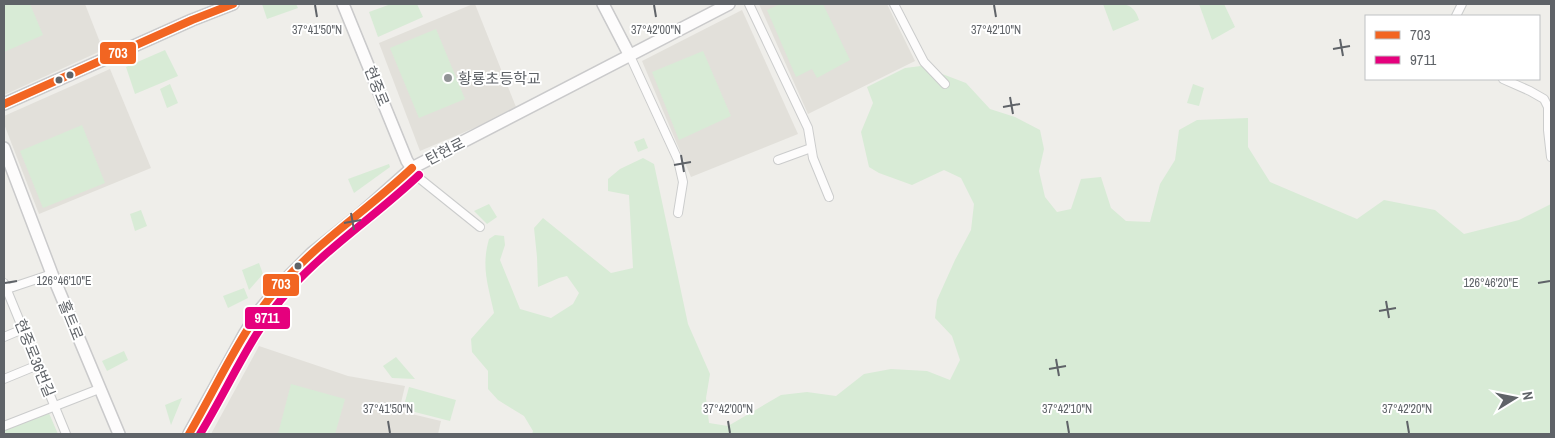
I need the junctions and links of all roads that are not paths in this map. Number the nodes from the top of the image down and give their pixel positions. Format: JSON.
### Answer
{"nodes":[{"id":1,"x":233,"y":4,"type":"edge"},
{"id":2,"x":343,"y":4,"type":"edge"},
{"id":3,"x":603,"y":4,"type":"edge"},
{"id":4,"x":729,"y":4,"type":"edge"},
{"id":5,"x":749,"y":4,"type":"edge"},
{"id":6,"x":894,"y":4,"type":"edge"},
{"id":7,"x":630,"y":56,"type":"junction"},
{"id":8,"x":1504,"y":80,"type":"edge"},
{"id":9,"x":945,"y":84,"type":"dead end"},
{"id":10,"x":4,"y":104,"type":"edge"},
{"id":11,"x":4,"y":148,"type":"edge"},
{"id":12,"x":811,"y":148,"type":"junction"},
{"id":13,"x":1551,"y":157,"type":"edge"},
{"id":14,"x":778,"y":160,"type":"dead end"},
{"id":15,"x":412,"y":168,"type":"junction"},
{"id":16,"x":829,"y":197,"type":"dead end"},
{"id":17,"x":678,"y":213,"type":"dead end"},
{"id":18,"x":480,"y":226,"type":"dead end"},
{"id":19,"x":52,"y":274,"type":"junction"},
{"id":20,"x":5,"y":287,"type":"edge"},
{"id":21,"x":23,"y":329,"type":"junction"},
{"id":22,"x":4,"y":337,"type":"edge"},
{"id":23,"x":38,"y":365,"type":"junction"},
{"id":24,"x":4,"y":380,"type":"edge"},
{"id":25,"x":99,"y":388,"type":"junction"},
{"id":26,"x":54,"y":405,"type":"junction"},
{"id":27,"x":4,"y":426,"type":"edge"},
{"id":28,"x":66,"y":434,"type":"edge"},
{"id":29,"x":119,"y":434,"type":"edge"},
{"id":30,"x":189,"y":434,"type":"edge"}],
"edges":[{"from":1,"to":10,"type":"main road"},
{"from":2,"to":15,"type":"main road","name":"현중로"},
{"from":3,"to":7,"type":"main road"},
{"from":4,"to":7,"type":"main road","name":"탄현로"},
{"from":5,"to":12,"type":"street"},
{"from":6,"to":9,"type":"street"},
{"from":7,"to":15,"type":"main road","name":"탄현로"},
{"from":7,"to":17,"type":"street"},
{"from":8,"to":13,"type":"street"},
{"from":11,"to":19,"type":"main road","name":"홀트로"},
{"from":12,"to":14,"type":"street"},
{"from":12,"to":16,"type":"street"},
{"from":15,"to":18,"type":"street"},
{"from":15,"to":30,"type":"main road","name":"탄현로"},
{"from":19,"to":20,"type":"street"},
{"from":19,"to":25,"type":"main road","name":"홀트로"},
{"from":20,"to":21,"type":"street","name":"현중로36번길"},
{"from":21,"to":22,"type":"street"},
{"from":21,"to":23,"type":"street","name":"현중로36번길"},
{"from":23,"to":24,"type":"street"},
{"from":23,"to":26,"type":"street","name":"현중로36번길"},
{"from":25,"to":26,"type":"street"},
{"from":25,"to":29,"type":"main road","name":"홀트로"},
{"from":26,"to":27,"type":"street"},
{"from":26,"to":28,"type":"street","name":"현중로36번길"}]}
